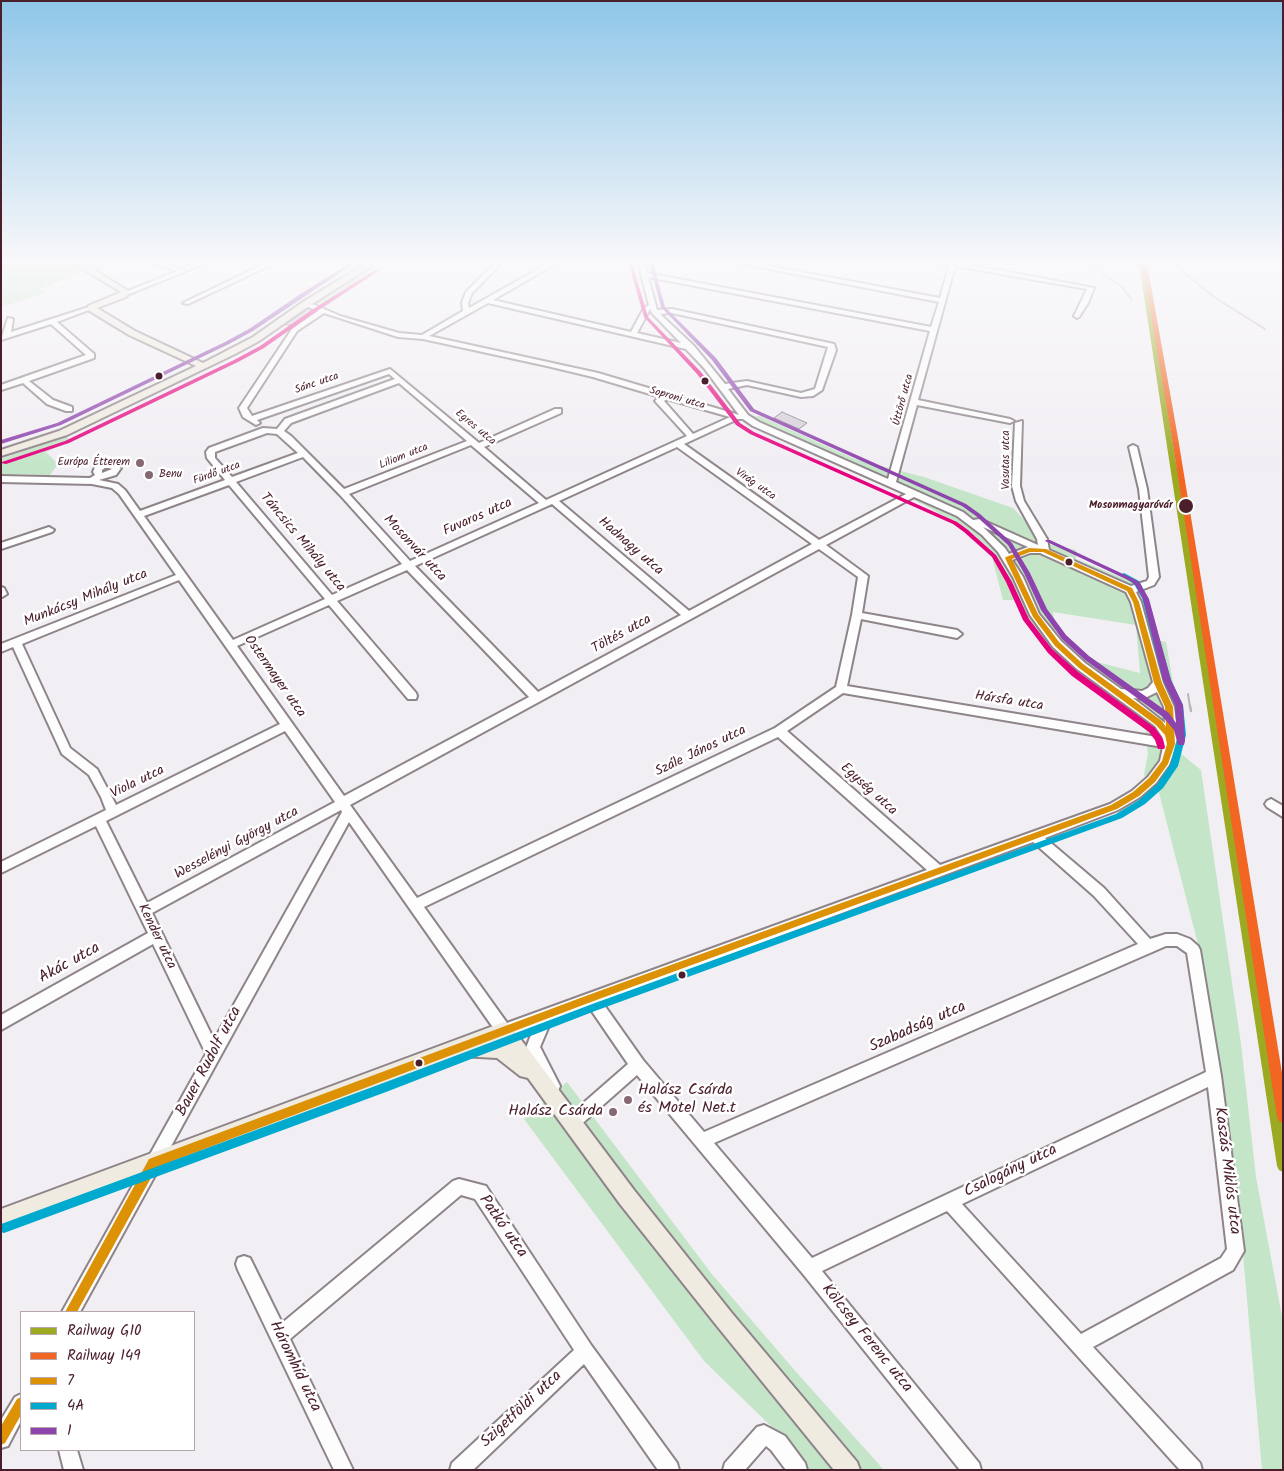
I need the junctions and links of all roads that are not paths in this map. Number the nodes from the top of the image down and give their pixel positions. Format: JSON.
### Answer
{"nodes":[{"id":1,"x":21,"y":332,"type":"edge"},
{"id":2,"x":64,"y":332,"type":"edge"},
{"id":3,"x":130,"y":332,"type":"edge"},
{"id":4,"x":267,"y":332,"type":"edge"},
{"id":5,"x":293,"y":332,"type":"edge"},
{"id":6,"x":387,"y":332,"type":"edge"},
{"id":7,"x":433,"y":332,"type":"edge"},
{"id":8,"x":623,"y":332,"type":"edge"},
{"id":9,"x":674,"y":332,"type":"edge"},
{"id":10,"x":766,"y":332,"type":"edge"},
{"id":11,"x":935,"y":332,"type":"edge"},
{"id":12,"x":633,"y":334,"type":"joint"},
{"id":13,"x":4,"y":337,"type":"edge"},
{"id":14,"x":423,"y":337,"type":"junction"},
{"id":15,"x":690,"y":348,"type":"junction"},
{"id":16,"x":203,"y":366,"type":"junction"},
{"id":17,"x":390,"y":371,"type":"joint"},
{"id":18,"x":24,"y":380,"type":"junction"},
{"id":19,"x":400,"y":380,"type":"junction"},
{"id":20,"x":723,"y":387,"type":"junction"},
{"id":21,"x":1,"y":388,"type":"edge"},
{"id":22,"x":666,"y":396,"type":"junction"},
{"id":23,"x":916,"y":402,"type":"junction"},
{"id":24,"x":69,"y":409,"type":"dead end"},
{"id":25,"x":558,"y":411,"type":"dead end"},
{"id":26,"x":741,"y":417,"type":"junction"},
{"id":27,"x":251,"y":419,"type":"junction"},
{"id":28,"x":266,"y":430,"type":"junction"},
{"id":29,"x":279,"y":432,"type":"junction"},
{"id":30,"x":692,"y":438,"type":"junction"},
{"id":31,"x":476,"y":443,"type":"junction"},
{"id":32,"x":678,"y":444,"type":"junction"},
{"id":33,"x":1134,"y":447,"type":"dead end"},
{"id":34,"x":1,"y":453,"type":"edge"},
{"id":35,"x":304,"y":454,"type":"junction"},
{"id":36,"x":115,"y":466,"type":"dead end"},
{"id":37,"x":1,"y":479,"type":"edge"},
{"id":38,"x":232,"y":481,"type":"junction"},
{"id":39,"x":92,"y":482,"type":"junction"},
{"id":40,"x":891,"y":484,"type":"junction"},
{"id":41,"x":343,"y":493,"type":"junction"},
{"id":42,"x":914,"y":493,"type":"junction"},
{"id":43,"x":549,"y":502,"type":"junction"},
{"id":44,"x":960,"y":514,"type":"junction"},
{"id":45,"x":138,"y":515,"type":"junction"},
{"id":46,"x":49,"y":530,"type":"dead end"},
{"id":47,"x":819,"y":545,"type":"junction"},
{"id":48,"x":1,"y":546,"type":"edge"},
{"id":49,"x":1044,"y":550,"type":"junction"},
{"id":50,"x":1008,"y":558,"type":"junction"},
{"id":51,"x":408,"y":565,"type":"junction"},
{"id":52,"x":181,"y":576,"type":"junction"},
{"id":53,"x":1130,"y":590,"type":"junction"},
{"id":54,"x":331,"y":600,"type":"junction"},
{"id":55,"x":688,"y":615,"type":"junction"},
{"id":56,"x":857,"y":615,"type":"junction"},
{"id":57,"x":956,"y":634,"type":"dead end"},
{"id":58,"x":16,"y":642,"type":"junction"},
{"id":59,"x":231,"y":645,"type":"junction"},
{"id":60,"x":1,"y":648,"type":"edge"},
{"id":61,"x":1158,"y":683,"type":"junction"},
{"id":62,"x":841,"y":689,"type":"junction"},
{"id":63,"x":1114,"y":690,"type":"junction"},
{"id":64,"x":412,"y":696,"type":"dead end"},
{"id":65,"x":537,"y":698,"type":"junction"},
{"id":66,"x":287,"y":725,"type":"junction"},
{"id":67,"x":779,"y":731,"type":"junction"},
{"id":68,"x":1171,"y":744,"type":"junction"},
{"id":69,"x":1271,"y":804,"type":"dead end"},
{"id":70,"x":347,"y":808,"type":"junction"},
{"id":71,"x":113,"y":812,"type":"junction"},
{"id":72,"x":1283,"y":812,"type":"edge"},
{"id":73,"x":99,"y":819,"type":"junction"},
{"id":74,"x":1034,"y":836,"type":"junction"},
{"id":75,"x":1,"y":868,"type":"edge"},
{"id":76,"x":937,"y":871,"type":"junction"},
{"id":77,"x":416,"y":905,"type":"junction"},
{"id":78,"x":144,"y":911,"type":"junction"},
{"id":79,"x":155,"y":936,"type":"junction"},
{"id":80,"x":1185,"y":943,"type":"joint"},
{"id":81,"x":1148,"y":946,"type":"junction"},
{"id":82,"x":591,"y":998,"type":"junction"},
{"id":83,"x":546,"y":1015,"type":"junction"},
{"id":84,"x":1,"y":1023,"type":"edge"},
{"id":85,"x":504,"y":1031,"type":"junction"},
{"id":86,"x":457,"y":1049,"type":"junction"},
{"id":87,"x":214,"y":1054,"type":"junction"},
{"id":88,"x":638,"y":1065,"type":"junction"},
{"id":89,"x":1214,"y":1076,"type":"junction"},
{"id":90,"x":579,"y":1118,"type":"junction"},
{"id":91,"x":702,"y":1141,"type":"junction"},
{"id":92,"x":153,"y":1163,"type":"junction"},
{"id":93,"x":950,"y":1202,"type":"junction"},
{"id":94,"x":1,"y":1218,"type":"edge"},
{"id":95,"x":244,"y":1264,"type":"dead end"},
{"id":96,"x":809,"y":1268,"type":"junction"},
{"id":97,"x":72,"y":1311,"type":"edge"},
{"id":98,"x":279,"y":1337,"type":"junction"},
{"id":99,"x":1080,"y":1344,"type":"junction"},
{"id":100,"x":585,"y":1350,"type":"junction"},
{"id":101,"x":20,"y":1405,"type":"edge"},
{"id":102,"x":1,"y":1439,"type":"edge"},
{"id":103,"x":68,"y":1451,"type":"edge"},
{"id":104,"x":74,"y":1470,"type":"edge"},
{"id":105,"x":344,"y":1470,"type":"edge"},
{"id":106,"x":459,"y":1470,"type":"edge"},
{"id":107,"x":670,"y":1470,"type":"edge"},
{"id":108,"x":732,"y":1470,"type":"edge"},
{"id":109,"x":798,"y":1470,"type":"edge"},
{"id":110,"x":849,"y":1470,"type":"edge"},
{"id":111,"x":972,"y":1470,"type":"edge"},
{"id":112,"x":1193,"y":1470,"type":"edge"}],
"edges":[{"from":1,"to":13,"type":"street"},
{"from":2,"to":18,"type":"street"},
{"from":3,"to":16,"type":"main road"},
{"from":4,"to":16,"type":"main road"},
{"from":5,"to":27,"type":"street"},
{"from":6,"to":14,"type":"street","name":"Soproni utca"},
{"from":7,"to":14,"type":"street"},
{"from":8,"to":12,"type":"street"},
{"from":9,"to":15,"type":"street"},
{"from":10,"to":20,"type":"street"},
{"from":11,"to":23,"type":"street","name":"Úttörő utca"},
{"from":12,"to":15,"type":"street"},
{"from":14,"to":22,"type":"street","name":"Soproni utca"},
{"from":15,"to":20,"type":"street"},
{"from":16,"to":34,"type":"main road"},
{"from":17,"to":19,"type":"street","name":"Egres utca"},
{"from":17,"to":27,"type":"street","name":"Sánc utca"},
{"from":18,"to":21,"type":"street"},
{"from":18,"to":24,"type":"street"},
{"from":19,"to":29,"type":"street"},
{"from":19,"to":31,"type":"street","name":"Egres utca"},
{"from":20,"to":26,"type":"street"},
{"from":22,"to":26,"type":"street","name":"Soproni utca"},
{"from":22,"to":30,"type":"street"},
{"from":23,"to":40,"type":"street","name":"Úttörő utca"},
{"from":23,"to":49,"type":"street","name":"Vasutas utca"},
{"from":25,"to":31,"type":"street","name":"Liliom utca"},
{"from":26,"to":30,"type":"street","name":"Fuvaros utca"},
{"from":26,"to":40,"type":"street","name":"Soproni utca"},
{"from":27,"to":28,"type":"street"},
{"from":28,"to":29,"type":"street"},
{"from":28,"to":38,"type":"street","name":"Táncsics Mihály utca"},
{"from":29,"to":35,"type":"street","name":"Mosonvár utca"},
{"from":30,"to":32,"type":"street","name":"Fuvaros utca"},
{"from":31,"to":41,"type":"street","name":"Liliom utca"},
{"from":31,"to":43,"type":"street","name":"Egres utca"},
{"from":32,"to":43,"type":"street","name":"Fuvaros utca"},
{"from":32,"to":47,"type":"street","name":"Virág utca"},
{"from":33,"to":53,"type":"street"},
{"from":35,"to":38,"type":"street","name":"Fürdő utca"},
{"from":35,"to":41,"type":"street","name":"Mosonvár utca"},
{"from":36,"to":39,"type":"street"},
{"from":37,"to":39,"type":"street","name":"Ostermayer utca"},
{"from":38,"to":45,"type":"street","name":"Fürdő utca"},
{"from":38,"to":54,"type":"street","name":"Táncsics Mihály utca"},
{"from":39,"to":45,"type":"street","name":"Ostermayer utca"},
{"from":40,"to":42,"type":"street","name":"Soproni utca"},
{"from":41,"to":51,"type":"street","name":"Mosonvár utca"},
{"from":42,"to":44,"type":"street","name":"Soproni utca"},
{"from":42,"to":47,"type":"street","name":"Töltés utca"},
{"from":43,"to":51,"type":"street","name":"Fuvaros utca"},
{"from":43,"to":55,"type":"street","name":"Hadnagy utca"},
{"from":44,"to":49,"type":"street"},
{"from":44,"to":50,"type":"street","name":"Soproni utca"},
{"from":45,"to":52,"type":"street","name":"Ostermayer utca"},
{"from":46,"to":48,"type":"street"},
{"from":47,"to":55,"type":"street","name":"Töltés utca"},
{"from":47,"to":56,"type":"street"},
{"from":49,"to":50,"type":"street"},
{"from":49,"to":53,"type":"street"},
{"from":50,"to":63,"type":"street","name":"Soproni utca"},
{"from":51,"to":54,"type":"street","name":"Fuvaros utca"},
{"from":51,"to":65,"type":"street","name":"Mosonvár utca"},
{"from":52,"to":58,"type":"street","name":"Munkácsy Mihály utca"},
{"from":52,"to":59,"type":"street","name":"Ostermayer utca"},
{"from":53,"to":61,"type":"street"},
{"from":54,"to":59,"type":"street","name":"Fuvaros utca"},
{"from":54,"to":64,"type":"street","name":"Táncsics Mihály utca"},
{"from":55,"to":65,"type":"street","name":"Töltés utca"},
{"from":56,"to":57,"type":"street"},
{"from":56,"to":62,"type":"street"},
{"from":58,"to":60,"type":"street","name":"Munkácsy Mihály utca"},
{"from":58,"to":71,"type":"street"},
{"from":59,"to":66,"type":"street","name":"Ostermayer utca"},
{"from":61,"to":63,"type":"street"},
{"from":61,"to":68,"type":"street"},
{"from":62,"to":67,"type":"street","name":"Szále János utca"},
{"from":62,"to":68,"type":"street","name":"Hársfa utca"},
{"from":63,"to":68,"type":"street","name":"Soproni utca"},
{"from":65,"to":70,"type":"street","name":"Töltés utca"},
{"from":66,"to":70,"type":"street","name":"Ostermayer utca"},
{"from":66,"to":71,"type":"street","name":"Viola utca"},
{"from":67,"to":76,"type":"street","name":"Egység utca"},
{"from":67,"to":77,"type":"street","name":"Szále János utca"},
{"from":68,"to":74,"type":"street"},
{"from":69,"to":72,"type":"street"},
{"from":70,"to":77,"type":"street","name":"Ostermayer utca"},
{"from":70,"to":78,"type":"street","name":"Wesselényi György utca"},
{"from":70,"to":87,"type":"street","name":"Bauer Rudolf utca"},
{"from":71,"to":73,"type":"street","name":"Viola utca"},
{"from":73,"to":75,"type":"street","name":"Viola utca"},
{"from":73,"to":78,"type":"street","name":"Kender utca"},
{"from":74,"to":76,"type":"street"},
{"from":74,"to":81,"type":"street"},
{"from":76,"to":82,"type":"street"},
{"from":77,"to":85,"type":"street","name":"Ostermayer utca"},
{"from":78,"to":79,"type":"street","name":"Kender utca"},
{"from":79,"to":84,"type":"street","name":"Akác utca"},
{"from":79,"to":87,"type":"street","name":"Kender utca"},
{"from":80,"to":81,"type":"street","name":"Szabadság utca"},
{"from":80,"to":89,"type":"street","name":"Kaszás Miklós utca"},
{"from":81,"to":91,"type":"street","name":"Szabadság utca"},
{"from":82,"to":83,"type":"street"},
{"from":82,"to":88,"type":"street","name":"Kölcsey Ferenc utca"},
{"from":83,"to":85,"type":"street"},
{"from":83,"to":90,"type":"street"},
{"from":85,"to":86,"type":"main road"},
{"from":85,"to":90,"type":"main road"},
{"from":86,"to":90,"type":"main road"},
{"from":86,"to":92,"type":"main road"},
{"from":87,"to":92,"type":"street","name":"Bauer Rudolf utca"},
{"from":88,"to":90,"type":"street"},
{"from":88,"to":91,"type":"street","name":"Kölcsey Ferenc utca"},
{"from":89,"to":93,"type":"street","name":"Csalogány utca"},
{"from":89,"to":99,"type":"street","name":"Kaszás Miklós utca"},
{"from":90,"to":110,"type":"main road"},
{"from":91,"to":96,"type":"street","name":"Kölcsey Ferenc utca"},
{"from":92,"to":94,"type":"main road"},
{"from":92,"to":97,"type":"street","name":"Bauer Rudolf utca"},
{"from":93,"to":96,"type":"street","name":"Csalogány utca"},
{"from":93,"to":99,"type":"street"},
{"from":95,"to":98,"type":"street","name":"Háromhíd utca"},
{"from":96,"to":111,"type":"street","name":"Kölcsey Ferenc utca"},
{"from":98,"to":100,"type":"street","name":"Patkó utca"},
{"from":98,"to":105,"type":"street","name":"Háromhíd utca"},
{"from":99,"to":112,"type":"street"},
{"from":100,"to":106,"type":"street","name":"Szigetföldi utca"},
{"from":100,"to":107,"type":"street","name":"Patkó utca"},
{"from":101,"to":102,"type":"street"},
{"from":103,"to":104,"type":"street"},
{"from":108,"to":109,"type":"street"}]}
